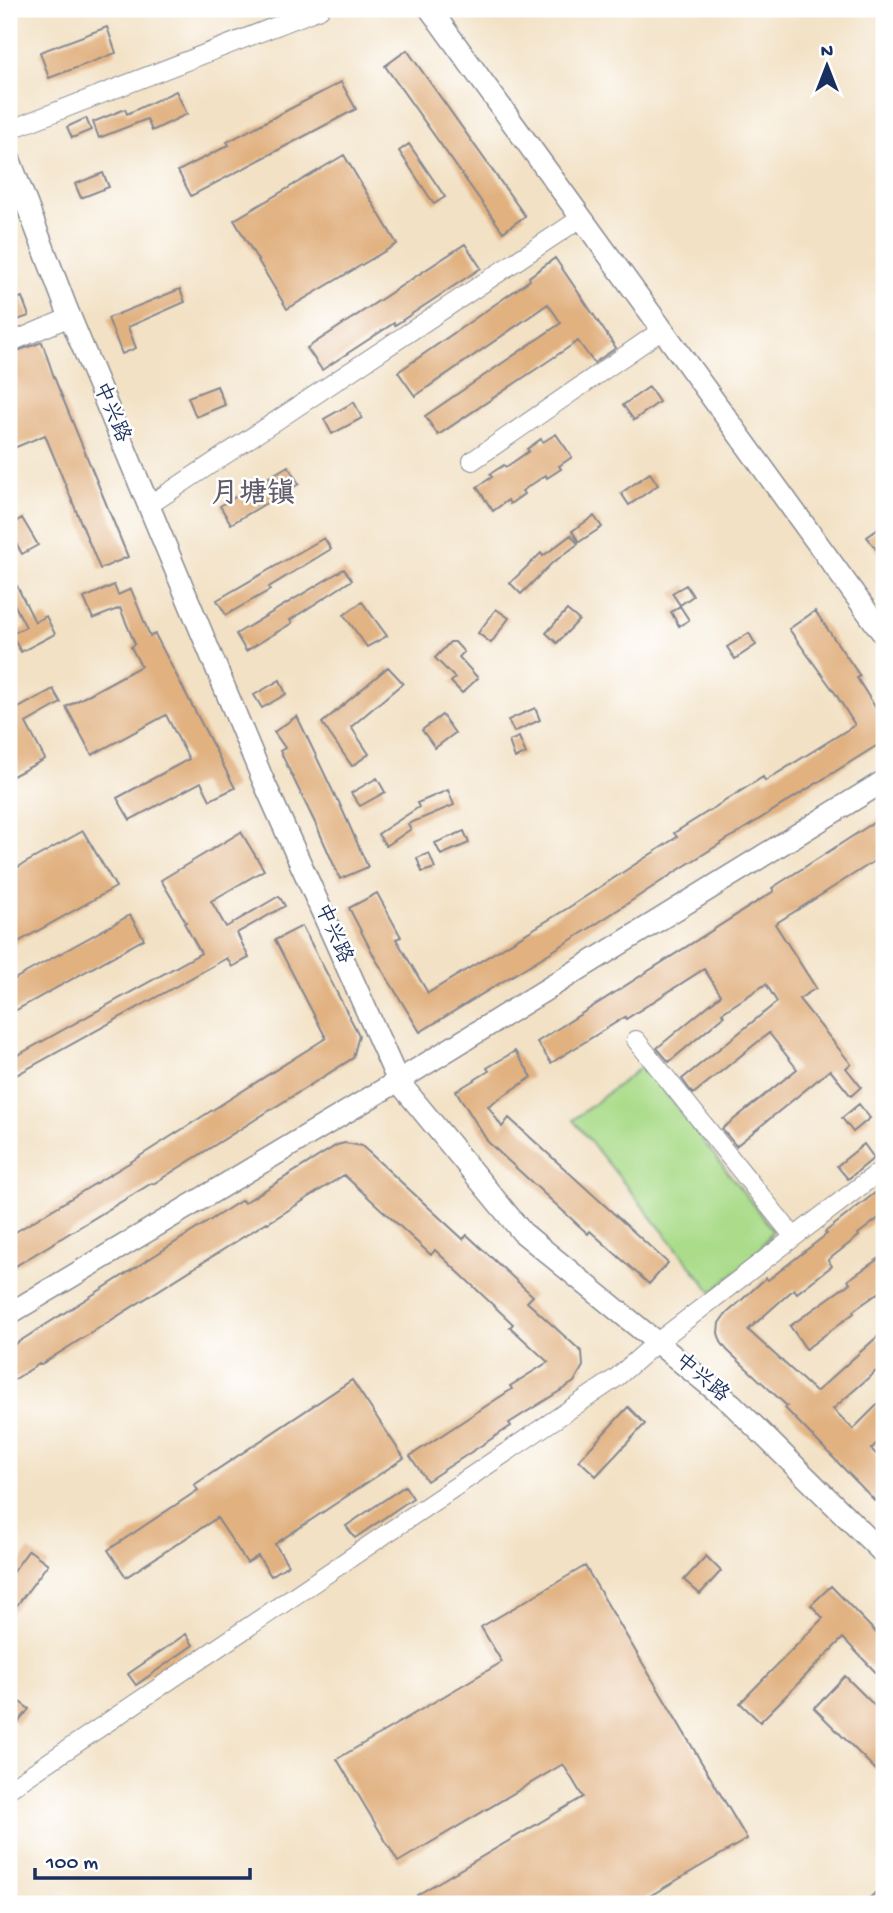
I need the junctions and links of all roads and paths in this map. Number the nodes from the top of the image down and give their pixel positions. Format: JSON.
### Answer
{"nodes":[{"id":1,"x":320,"y":9,"type":"edge"},
{"id":2,"x":430,"y":9,"type":"edge"},
{"id":3,"x":9,"y":130,"type":"edge"},
{"id":4,"x":9,"y":158,"type":"edge"},
{"id":5,"x":581,"y":218,"type":"junction"},
{"id":6,"x":70,"y":317,"type":"junction"},
{"id":7,"x":662,"y":330,"type":"junction"},
{"id":8,"x":9,"y":343,"type":"edge"},
{"id":9,"x":472,"y":461,"type":"dead end"},
{"id":10,"x":148,"y":506,"type":"junction"},
{"id":11,"x":884,"y":635,"type":"edge"},
{"id":12,"x":884,"y":780,"type":"edge"},
{"id":13,"x":636,"y":1040,"type":"dead end"},
{"id":14,"x":398,"y":1081,"type":"junction"},
{"id":15,"x":884,"y":1168,"type":"edge"},
{"id":16,"x":794,"y":1237,"type":"junction"},
{"id":17,"x":9,"y":1314,"type":"edge"},
{"id":18,"x":656,"y":1343,"type":"junction"},
{"id":19,"x":884,"y":1554,"type":"edge"},
{"id":20,"x":9,"y":1789,"type":"edge"}],
"edges":[{"from":1,"to":3,"type":"street"},
{"from":2,"to":5,"type":"main road"},
{"from":4,"to":6,"type":"main road","name":"中兴路"},
{"from":5,"to":7,"type":"main road"},
{"from":5,"to":10,"type":"street"},
{"from":6,"to":8,"type":"street"},
{"from":6,"to":10,"type":"main road","name":"中兴路"},
{"from":7,"to":9,"type":"street"},
{"from":7,"to":11,"type":"main road"},
{"from":10,"to":14,"type":"main road","name":"中兴路"},
{"from":12,"to":14,"type":"main road"},
{"from":13,"to":16,"type":"street"},
{"from":14,"to":17,"type":"main road"},
{"from":14,"to":18,"type":"main road","name":"中兴路"},
{"from":15,"to":16,"type":"street"},
{"from":16,"to":18,"type":"street"},
{"from":18,"to":19,"type":"main road","name":"中兴路"},
{"from":18,"to":20,"type":"street"}]}
